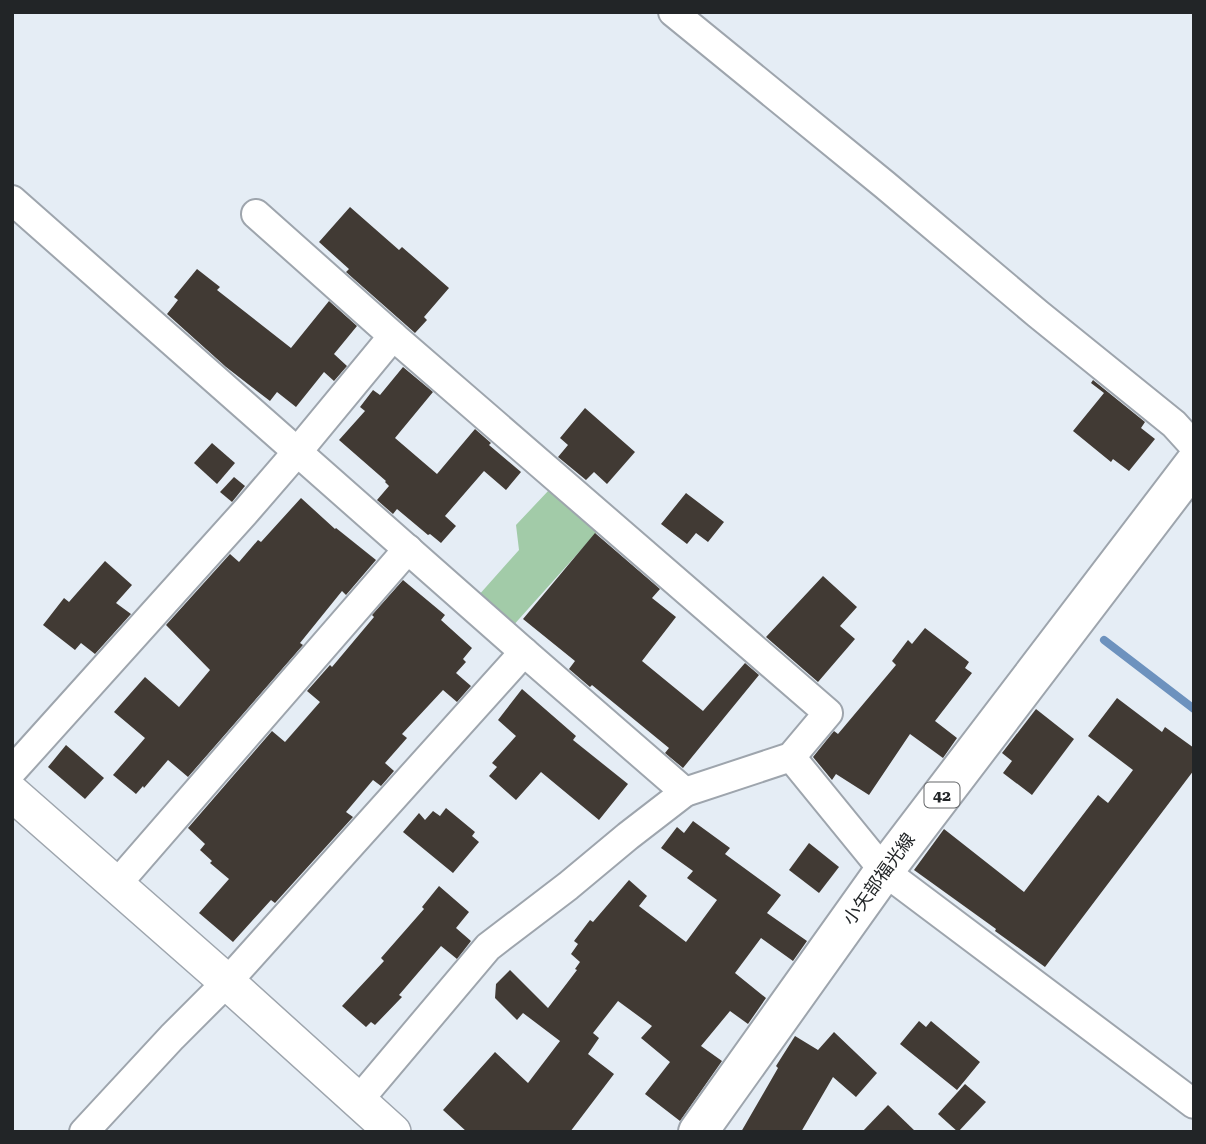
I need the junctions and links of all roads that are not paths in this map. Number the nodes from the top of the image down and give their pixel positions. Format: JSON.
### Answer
{"nodes":[{"id":1,"x":676,"y":14,"type":"edge"},
{"id":2,"x":12,"y":200,"type":"edge"},
{"id":3,"x":256,"y":214,"type":"dead end"},
{"id":4,"x":393,"y":335,"type":"junction"},
{"id":5,"x":1194,"y":446,"type":"edge"},
{"id":6,"x":298,"y":452,"type":"junction"},
{"id":7,"x":1194,"y":464,"type":"edge"},
{"id":8,"x":408,"y":550,"type":"junction"},
{"id":9,"x":524,"y":652,"type":"junction"},
{"id":10,"x":791,"y":757,"type":"junction"},
{"id":11,"x":12,"y":771,"type":"edge"},
{"id":12,"x":685,"y":792,"type":"junction"},
{"id":13,"x":12,"y":793,"type":"edge"},
{"id":14,"x":884,"y":871,"type":"junction"},
{"id":15,"x":116,"y":885,"type":"junction"},
{"id":16,"x":227,"y":982,"type":"junction"},
{"id":17,"x":358,"y":1101,"type":"junction"},
{"id":18,"x":1194,"y":1104,"type":"edge"},
{"id":19,"x":84,"y":1132,"type":"edge"},
{"id":20,"x":393,"y":1132,"type":"edge"},
{"id":21,"x":698,"y":1132,"type":"edge"}],
"edges":[{"from":1,"to":5,"type":"street"},
{"from":2,"to":6,"type":"street"},
{"from":3,"to":4,"type":"street"},
{"from":4,"to":6,"type":"street"},
{"from":4,"to":10,"type":"street"},
{"from":6,"to":8,"type":"street"},
{"from":6,"to":11,"type":"street"},
{"from":7,"to":14,"type":"main road","name":"小矢部福光線","number":"42"},
{"from":8,"to":9,"type":"street"},
{"from":8,"to":15,"type":"street"},
{"from":9,"to":12,"type":"street"},
{"from":9,"to":16,"type":"street"},
{"from":10,"to":12,"type":"street"},
{"from":10,"to":14,"type":"street"},
{"from":12,"to":17,"type":"street"},
{"from":13,"to":15,"type":"street"},
{"from":14,"to":18,"type":"street"},
{"from":14,"to":21,"type":"main road","name":"小矢部福光線","number":"42"},
{"from":15,"to":16,"type":"street"},
{"from":16,"to":17,"type":"street"},
{"from":16,"to":19,"type":"street"},
{"from":17,"to":20,"type":"street"}]}
